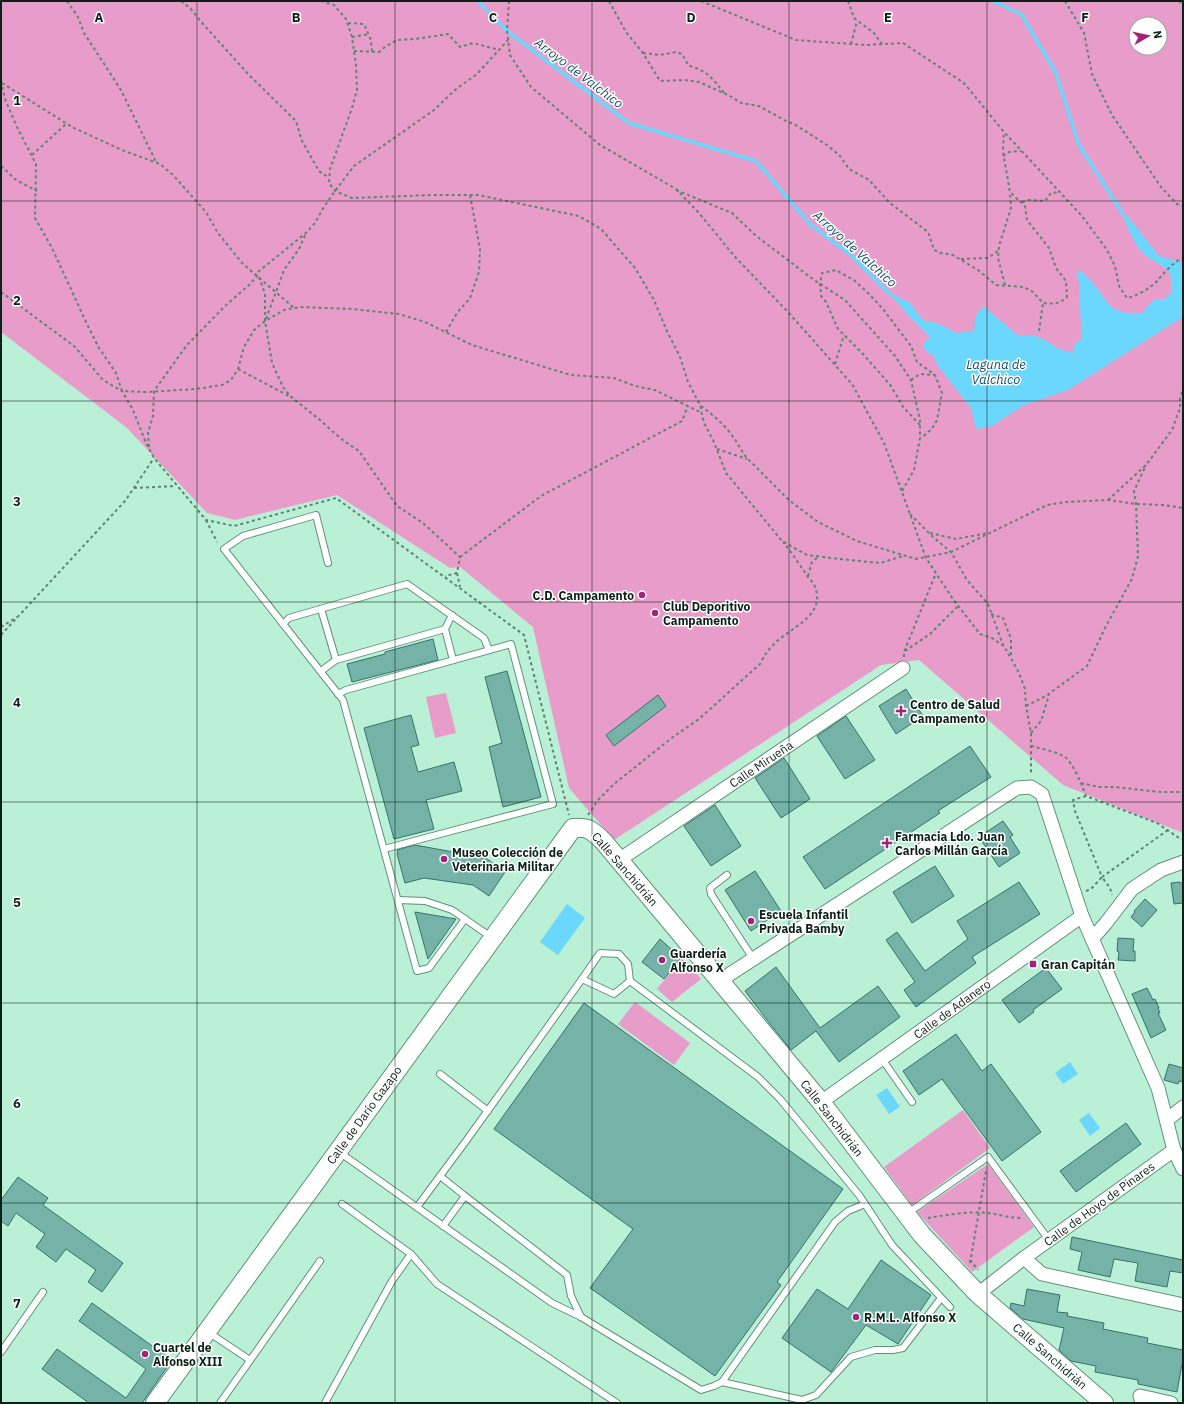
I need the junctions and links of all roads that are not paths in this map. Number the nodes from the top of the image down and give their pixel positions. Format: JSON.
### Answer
{"nodes":[{"id":1,"x":328,"y":563,"type":"dead end"},
{"id":2,"x":321,"y":609,"type":"junction"},
{"id":3,"x":452,"y":615,"type":"junction"},
{"id":4,"x":283,"y":624,"type":"junction"},
{"id":5,"x":445,"y":629,"type":"junction"},
{"id":6,"x":489,"y":650,"type":"junction"},
{"id":7,"x":336,"y":660,"type":"junction"},
{"id":8,"x":454,"y":660,"type":"junction"},
{"id":9,"x":903,"y":668,"type":"dead end"},
{"id":10,"x":321,"y":671,"type":"junction"},
{"id":11,"x":338,"y":694,"type":"junction"},
{"id":12,"x":573,"y":828,"type":"joint"},
{"id":13,"x":384,"y":849,"type":"junction"},
{"id":14,"x":619,"y":860,"type":"junction"},
{"id":15,"x":1183,"y":862,"type":"edge"},
{"id":16,"x":727,"y":875,"type":"dead end"},
{"id":17,"x":398,"y":900,"type":"junction"},
{"id":18,"x":1082,"y":916,"type":"junction"},
{"id":19,"x":465,"y":919,"type":"junction"},
{"id":20,"x":492,"y":938,"type":"junction"},
{"id":21,"x":1092,"y":938,"type":"junction"},
{"id":22,"x":754,"y":960,"type":"junction"},
{"id":23,"x":582,"y":979,"type":"junction"},
{"id":24,"x":630,"y":981,"type":"junction"},
{"id":25,"x":721,"y":982,"type":"junction"},
{"id":26,"x":882,"y":1059,"type":"junction"},
{"id":27,"x":440,"y":1074,"type":"dead end"},
{"id":28,"x":821,"y":1102,"type":"junction"},
{"id":29,"x":912,"y":1102,"type":"dead end"},
{"id":30,"x":1183,"y":1107,"type":"edge"},
{"id":31,"x":488,"y":1111,"type":"junction"},
{"id":32,"x":1167,"y":1120,"type":"junction"},
{"id":33,"x":1174,"y":1150,"type":"junction"},
{"id":34,"x":337,"y":1151,"type":"junction"},
{"id":35,"x":1183,"y":1169,"type":"edge"},
{"id":36,"x":440,"y":1176,"type":"junction"},
{"id":37,"x":465,"y":1196,"type":"junction"},
{"id":38,"x":342,"y":1204,"type":"dead end"},
{"id":39,"x":865,"y":1204,"type":"junction"},
{"id":40,"x":417,"y":1207,"type":"junction"},
{"id":41,"x":908,"y":1218,"type":"junction"},
{"id":42,"x":443,"y":1226,"type":"junction"},
{"id":43,"x":1049,"y":1240,"type":"junction"},
{"id":44,"x":411,"y":1254,"type":"junction"},
{"id":45,"x":1024,"y":1258,"type":"junction"},
{"id":46,"x":320,"y":1261,"type":"dead end"},
{"id":47,"x":43,"y":1292,"type":"dead end"},
{"id":48,"x":978,"y":1294,"type":"junction"},
{"id":49,"x":941,"y":1298,"type":"junction"},
{"id":50,"x":1183,"y":1305,"type":"edge"},
{"id":51,"x":950,"y":1307,"type":"dead end"},
{"id":52,"x":581,"y":1317,"type":"junction"},
{"id":53,"x":206,"y":1332,"type":"junction"},
{"id":54,"x":1,"y":1352,"type":"edge"},
{"id":55,"x":250,"y":1360,"type":"junction"},
{"id":56,"x":722,"y":1382,"type":"junction"},
{"id":57,"x":155,"y":1403,"type":"edge"},
{"id":58,"x":220,"y":1403,"type":"edge"},
{"id":59,"x":325,"y":1403,"type":"edge"},
{"id":60,"x":617,"y":1403,"type":"edge"},
{"id":61,"x":1104,"y":1403,"type":"edge"},
{"id":62,"x":1142,"y":1403,"type":"edge"},
{"id":63,"x":1171,"y":1403,"type":"edge"}],
"edges":[{"from":1,"to":4,"type":"lane"},
{"from":2,"to":3,"type":"lane"},
{"from":2,"to":4,"type":"lane"},
{"from":2,"to":7,"type":"lane"},
{"from":3,"to":5,"type":"lane"},
{"from":3,"to":6,"type":"lane"},
{"from":4,"to":10,"type":"lane"},
{"from":5,"to":7,"type":"lane"},
{"from":5,"to":8,"type":"lane"},
{"from":6,"to":8,"type":"lane"},
{"from":6,"to":13,"type":"lane"},
{"from":7,"to":10,"type":"lane"},
{"from":8,"to":11,"type":"lane"},
{"from":9,"to":14,"type":"street","name":"Calle Mirueña"},
{"from":10,"to":11,"type":"lane"},
{"from":11,"to":13,"type":"lane"},
{"from":12,"to":14,"type":"street","name":"Calle Sanchidrián"},
{"from":12,"to":20,"type":"street","name":"Calle de Darío Gazapo"},
{"from":13,"to":17,"type":"lane"},
{"from":14,"to":25,"type":"street","name":"Calle Sanchidrián"},
{"from":15,"to":21,"type":"street"},
{"from":16,"to":22,"type":"lane"},
{"from":17,"to":19,"type":"lane"},
{"from":17,"to":19,"type":"lane"},
{"from":18,"to":21,"type":"street"},
{"from":18,"to":22,"type":"street"},
{"from":18,"to":26,"type":"street","name":"Calle de Adanero"},
{"from":19,"to":20,"type":"lane"},
{"from":20,"to":34,"type":"street","name":"Calle de Darío Gazapo"},
{"from":21,"to":32,"type":"street"},
{"from":22,"to":25,"type":"street"},
{"from":23,"to":24,"type":"lane"},
{"from":23,"to":24,"type":"lane"},
{"from":23,"to":31,"type":"lane"},
{"from":24,"to":39,"type":"lane"},
{"from":25,"to":28,"type":"street","name":"Calle Sanchidrián"},
{"from":26,"to":28,"type":"street","name":"Calle de Adanero"},
{"from":26,"to":29,"type":"lane"},
{"from":27,"to":31,"type":"lane"},
{"from":28,"to":41,"type":"street","name":"Calle Sanchidrián"},
{"from":30,"to":32,"type":"street"},
{"from":31,"to":36,"type":"lane"},
{"from":32,"to":33,"type":"street"},
{"from":33,"to":35,"type":"street"},
{"from":33,"to":43,"type":"street","name":"Calle de Hoyo de Pinares"},
{"from":34,"to":40,"type":"lane"},
{"from":34,"to":53,"type":"street","name":"Calle de Darío Gazapo"},
{"from":36,"to":37,"type":"lane"},
{"from":36,"to":40,"type":"lane"},
{"from":37,"to":42,"type":"lane"},
{"from":37,"to":52,"type":"lane"},
{"from":38,"to":44,"type":"lane"},
{"from":39,"to":49,"type":"lane"},
{"from":39,"to":56,"type":"lane"},
{"from":40,"to":42,"type":"lane"},
{"from":41,"to":43,"type":"lane"},
{"from":41,"to":48,"type":"street","name":"Calle Sanchidrián"},
{"from":42,"to":52,"type":"lane"},
{"from":43,"to":45,"type":"street","name":"Calle de Hoyo de Pinares"},
{"from":44,"to":59,"type":"lane"},
{"from":44,"to":60,"type":"lane"},
{"from":45,"to":48,"type":"street","name":"Calle de Hoyo de Pinares"},
{"from":45,"to":50,"type":"street"},
{"from":46,"to":55,"type":"lane"},
{"from":47,"to":54,"type":"lane"},
{"from":48,"to":61,"type":"street","name":"Calle Sanchidrián"},
{"from":49,"to":51,"type":"lane"},
{"from":49,"to":56,"type":"lane"},
{"from":52,"to":56,"type":"lane"},
{"from":53,"to":55,"type":"lane"},
{"from":53,"to":57,"type":"street","name":"Calle de Darío Gazapo"},
{"from":55,"to":58,"type":"lane"},
{"from":62,"to":63,"type":"street"}]}
